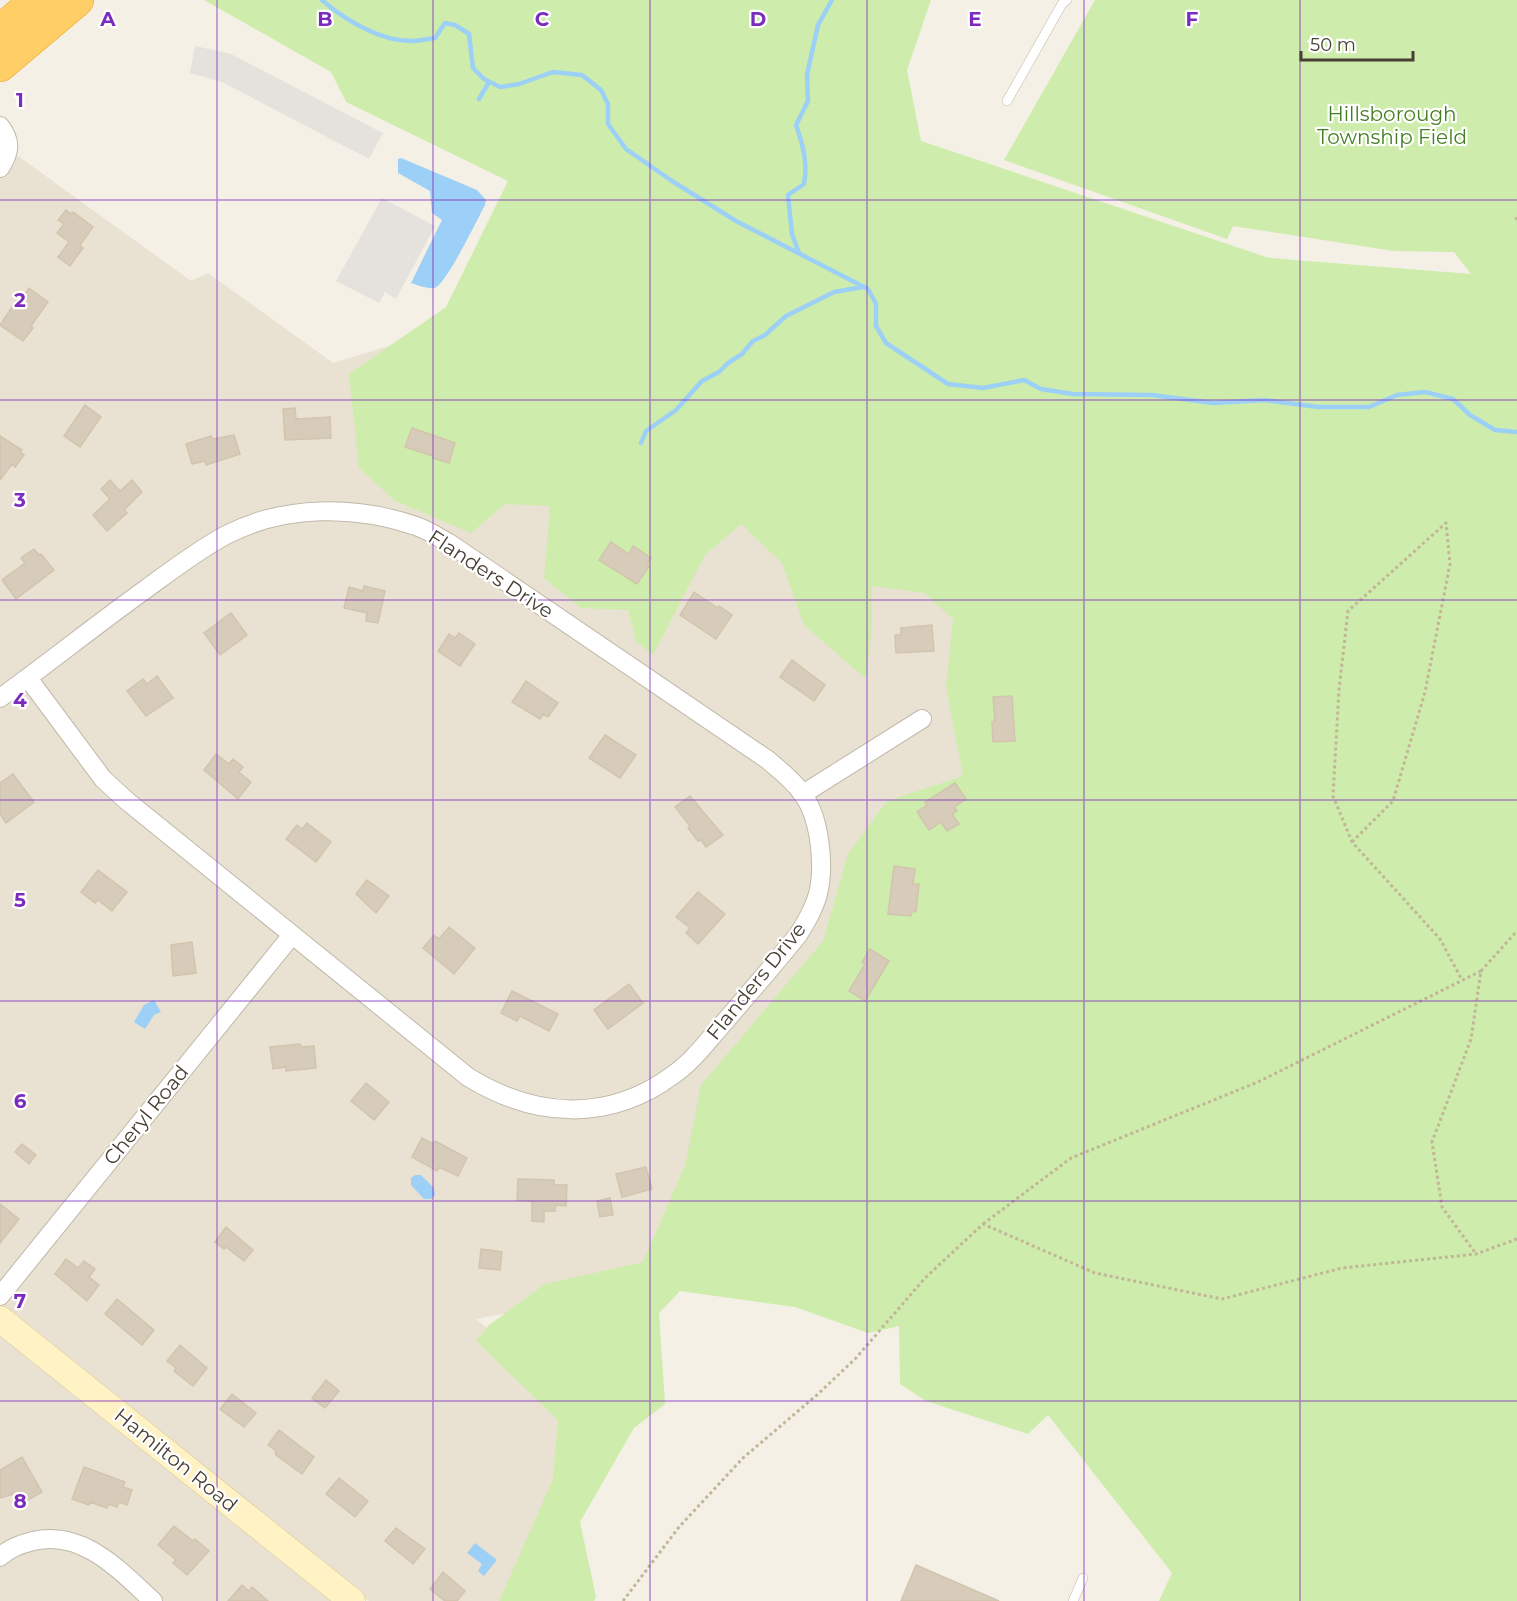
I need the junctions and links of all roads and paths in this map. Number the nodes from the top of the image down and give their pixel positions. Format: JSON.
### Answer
{"nodes":[{"id":1,"x":37,"y":0,"type":"edge"},
{"id":2,"x":77,"y":0,"type":"edge"},
{"id":3,"x":1067,"y":0,"type":"edge"},
{"id":4,"x":0,"y":32,"type":"edge"},
{"id":5,"x":0,"y":65,"type":"edge"},
{"id":6,"x":1007,"y":101,"type":"dead end"},
{"id":7,"x":0,"y":126,"type":"edge"},
{"id":8,"x":0,"y":168,"type":"edge"},
{"id":9,"x":28,"y":678,"type":"junction"},
{"id":10,"x":0,"y":698,"type":"edge"},
{"id":11,"x":922,"y":719,"type":"dead end"},
{"id":12,"x":803,"y":794,"type":"junction"},
{"id":13,"x":1352,"y":842,"type":"junction"},
{"id":14,"x":1517,"y":932,"type":"edge"},
{"id":15,"x":292,"y":935,"type":"junction"},
{"id":16,"x":1481,"y":971,"type":"junction"},
{"id":17,"x":1462,"y":980,"type":"junction"},
{"id":18,"x":983,"y":1224,"type":"junction"},
{"id":19,"x":1517,"y":1239,"type":"edge"},
{"id":20,"x":1476,"y":1254,"type":"junction"},
{"id":21,"x":0,"y":1296,"type":"edge"},
{"id":22,"x":0,"y":1319,"type":"edge"},
{"id":23,"x":0,"y":1557,"type":"edge"},
{"id":24,"x":1083,"y":1578,"type":"dead end"},
{"id":25,"x":153,"y":1601,"type":"edge"},
{"id":26,"x":352,"y":1601,"type":"edge"},
{"id":27,"x":623,"y":1601,"type":"edge"},
{"id":28,"x":1073,"y":1601,"type":"edge"}],
"edges":[{"from":1,"to":4,"type":"highway"},
{"from":2,"to":5,"type":"highway"},
{"from":3,"to":6,"type":"lane"},
{"from":7,"to":8,"type":"street"},
{"from":9,"to":10,"type":"street","name":"Flanders Drive"},
{"from":9,"to":12,"type":"street","name":"Flanders Drive"},
{"from":9,"to":15,"type":"street","name":"Flanders Drive"},
{"from":11,"to":12,"type":"street"},
{"from":12,"to":15,"type":"street","name":"Flanders Drive"},
{"from":13,"to":13,"type":"path"},
{"from":13,"to":17,"type":"path"},
{"from":14,"to":16,"type":"path"},
{"from":15,"to":21,"type":"street","name":"Cheryl Road"},
{"from":16,"to":17,"type":"path"},
{"from":16,"to":20,"type":"path"},
{"from":17,"to":18,"type":"path"},
{"from":18,"to":20,"type":"path"},
{"from":18,"to":27,"type":"path"},
{"from":19,"to":20,"type":"path"},
{"from":22,"to":26,"type":"street","name":"Hamilton Road"},
{"from":23,"to":25,"type":"street"},
{"from":24,"to":28,"type":"lane"}]}
